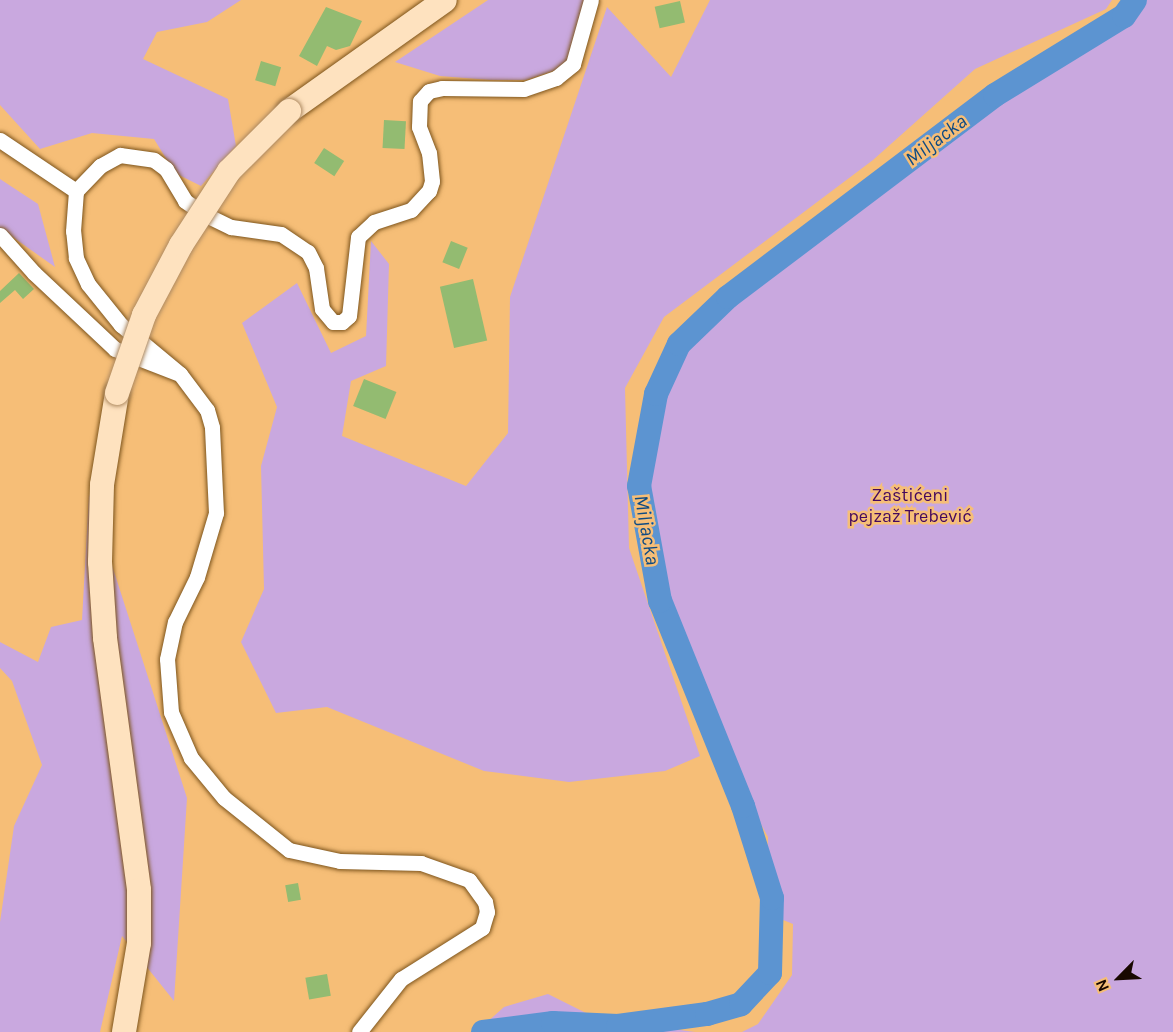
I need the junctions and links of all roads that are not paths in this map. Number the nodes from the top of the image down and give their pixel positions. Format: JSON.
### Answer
{"nodes":[{"id":1,"x":446,"y":0,"type":"edge"},
{"id":2,"x":591,"y":0,"type":"edge"},
{"id":3,"x":0,"y":140,"type":"edge"},
{"id":4,"x":76,"y":191,"type":"junction"},
{"id":5,"x":0,"y":235,"type":"edge"},
{"id":6,"x":180,"y":374,"type":"junction"},
{"id":7,"x":123,"y":1032,"type":"edge"},
{"id":8,"x":359,"y":1032,"type":"edge"}],
"edges":[{"from":1,"to":7,"type":"main road","bridge":true},
{"from":2,"to":4,"type":"street"},
{"from":3,"to":4,"type":"street"},
{"from":4,"to":6,"type":"street"},
{"from":5,"to":6,"type":"street"},
{"from":6,"to":8,"type":"street"}]}
